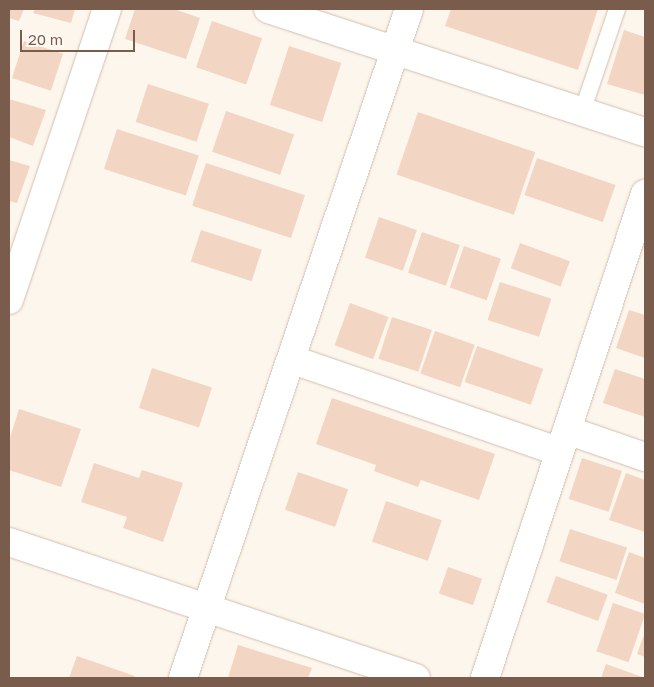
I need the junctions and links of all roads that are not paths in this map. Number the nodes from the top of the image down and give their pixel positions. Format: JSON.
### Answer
{"nodes":[{"id":1,"x":107,"y":9,"type":"edge"},
{"id":2,"x":268,"y":9,"type":"edge"},
{"id":3,"x":409,"y":9,"type":"edge"},
{"id":4,"x":617,"y":9,"type":"edge"},
{"id":5,"x":396,"y":51,"type":"junction"},
{"id":6,"x":582,"y":112,"type":"junction"},
{"id":7,"x":645,"y":132,"type":"edge"},
{"id":8,"x":645,"y":194,"type":"edge"},
{"id":9,"x":9,"y":300,"type":"edge"},
{"id":10,"x":293,"y":360,"type":"junction"},
{"id":11,"x":564,"y":441,"type":"junction"},
{"id":12,"x":645,"y":457,"type":"edge"},
{"id":13,"x":9,"y":542,"type":"edge"},
{"id":14,"x":205,"y":610,"type":"junction"},
{"id":15,"x":183,"y":678,"type":"edge"},
{"id":16,"x":416,"y":678,"type":"edge"},
{"id":17,"x":485,"y":678,"type":"edge"}],
"edges":[{"from":1,"to":9,"type":"street"},
{"from":2,"to":5,"type":"street"},
{"from":3,"to":5,"type":"street"},
{"from":4,"to":6,"type":"lane"},
{"from":5,"to":6,"type":"street"},
{"from":5,"to":10,"type":"street"},
{"from":6,"to":7,"type":"street"},
{"from":8,"to":11,"type":"street"},
{"from":10,"to":11,"type":"street"},
{"from":10,"to":14,"type":"street"},
{"from":11,"to":12,"type":"street"},
{"from":11,"to":17,"type":"street"},
{"from":13,"to":14,"type":"street"},
{"from":14,"to":15,"type":"street"},
{"from":14,"to":16,"type":"street"}]}
